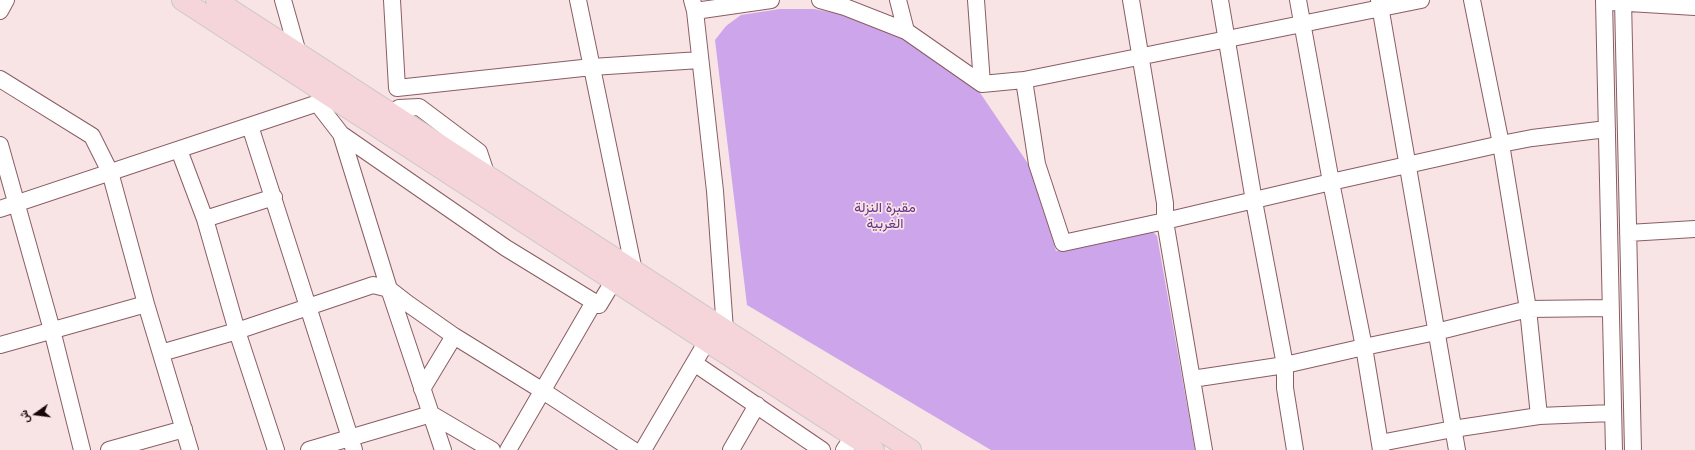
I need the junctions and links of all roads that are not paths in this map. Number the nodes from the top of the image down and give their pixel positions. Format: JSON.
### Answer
{"nodes":[{"id":1,"x":6,"y":0,"type":"edge"},
{"id":2,"x":182,"y":0,"type":"edge"},
{"id":3,"x":216,"y":0,"type":"edge"},
{"id":4,"x":283,"y":0,"type":"edge"},
{"id":5,"x":392,"y":0,"type":"edge"},
{"id":6,"x":578,"y":0,"type":"edge"},
{"id":7,"x":771,"y":0,"type":"edge"},
{"id":8,"x":820,"y":0,"type":"edge"},
{"id":9,"x":898,"y":0,"type":"edge"},
{"id":10,"x":976,"y":0,"type":"edge"},
{"id":11,"x":1131,"y":0,"type":"edge"},
{"id":12,"x":1220,"y":0,"type":"edge"},
{"id":13,"x":1298,"y":0,"type":"edge"},
{"id":14,"x":1421,"y":0,"type":"edge"},
{"id":15,"x":1472,"y":0,"type":"edge"},
{"id":16,"x":1604,"y":1,"type":"edge"},
{"id":17,"x":1623,"y":1,"type":"edge"},
{"id":18,"x":1380,"y":4,"type":"edge"},
{"id":19,"x":694,"y":6,"type":"edge"},
{"id":20,"x":1695,"y":7,"type":"edge"},
{"id":21,"x":0,"y":11,"type":"edge"},
{"id":22,"x":1302,"y":24,"type":"junction"},
{"id":23,"x":906,"y":31,"type":"junction"},
{"id":24,"x":1226,"y":40,"type":"junction"},
{"id":25,"x":298,"y":53,"type":"junction"},
{"id":26,"x":1140,"y":57,"type":"junction"},
{"id":27,"x":700,"y":60,"type":"junction"},
{"id":28,"x":592,"y":68,"type":"junction"},
{"id":29,"x":0,"y":79,"type":"edge"},
{"id":30,"x":1024,"y":80,"type":"junction"},
{"id":31,"x":982,"y":84,"type":"junction"},
{"id":32,"x":396,"y":88,"type":"junction"},
{"id":33,"x":325,"y":101,"type":"junction"},
{"id":34,"x":395,"y":111,"type":"junction"},
{"id":35,"x":250,"y":126,"type":"junction"},
{"id":36,"x":1607,"y":129,"type":"junction"},
{"id":37,"x":341,"y":134,"type":"junction"},
{"id":38,"x":1501,"y":144,"type":"junction"},
{"id":39,"x":0,"y":145,"type":"edge"},
{"id":40,"x":179,"y":150,"type":"junction"},
{"id":41,"x":1407,"y":164,"type":"junction"},
{"id":42,"x":110,"y":172,"type":"junction"},
{"id":43,"x":1331,"y":182,"type":"junction"},
{"id":44,"x":274,"y":197,"type":"junction"},
{"id":45,"x":1254,"y":201,"type":"junction"},
{"id":46,"x":16,"y":204,"type":"junction"},
{"id":47,"x":0,"y":209,"type":"edge"},
{"id":48,"x":205,"y":219,"type":"junction"},
{"id":49,"x":1165,"y":222,"type":"junction"},
{"id":50,"x":1695,"y":229,"type":"edge"},
{"id":51,"x":1628,"y":233,"type":"junction"},
{"id":52,"x":634,"y":271,"type":"junction"},
{"id":53,"x":614,"y":280,"type":"junction"},
{"id":54,"x":389,"y":289,"type":"junction"},
{"id":55,"x":594,"y":302,"type":"junction"},
{"id":56,"x":146,"y":304,"type":"junction"},
{"id":57,"x":309,"y":307,"type":"junction"},
{"id":58,"x":1610,"y":308,"type":"junction"},
{"id":59,"x":1528,"y":309,"type":"junction"},
{"id":60,"x":52,"y":330,"type":"junction"},
{"id":61,"x":726,"y":330,"type":"junction"},
{"id":62,"x":237,"y":331,"type":"junction"},
{"id":63,"x":1436,"y":332,"type":"junction"},
{"id":64,"x":454,"y":336,"type":"junction"},
{"id":65,"x":707,"y":341,"type":"junction"},
{"id":66,"x":0,"y":345,"type":"edge"},
{"id":67,"x":1364,"y":346,"type":"junction"},
{"id":68,"x":161,"y":353,"type":"junction"},
{"id":69,"x":694,"y":363,"type":"junction"},
{"id":70,"x":1285,"y":365,"type":"junction"},
{"id":71,"x":1192,"y":379,"type":"junction"},
{"id":72,"x":422,"y":389,"type":"junction"},
{"id":73,"x":543,"y":391,"type":"junction"},
{"id":74,"x":757,"y":405,"type":"junction"},
{"id":75,"x":1612,"y":413,"type":"junction"},
{"id":76,"x":431,"y":414,"type":"junction"},
{"id":77,"x":1539,"y":416,"type":"junction"},
{"id":78,"x":864,"y":419,"type":"junction"},
{"id":79,"x":1453,"y":428,"type":"junction"},
{"id":80,"x":184,"y":429,"type":"junction"},
{"id":81,"x":352,"y":443,"type":"edge"},
{"id":82,"x":848,"y":443,"type":"edge"},
{"id":83,"x":1380,"y":447,"type":"edge"},
{"id":84,"x":82,"y":450,"type":"edge"},
{"id":85,"x":109,"y":450,"type":"edge"},
{"id":86,"x":190,"y":450,"type":"edge"},
{"id":87,"x":276,"y":450,"type":"edge"},
{"id":88,"x":309,"y":450,"type":"edge"},
{"id":89,"x":443,"y":450,"type":"edge"},
{"id":90,"x":492,"y":450,"type":"edge"},
{"id":91,"x":508,"y":450,"type":"edge"},
{"id":92,"x":633,"y":450,"type":"edge"},
{"id":93,"x":642,"y":450,"type":"edge"},
{"id":94,"x":731,"y":450,"type":"edge"},
{"id":95,"x":822,"y":450,"type":"edge"},
{"id":96,"x":874,"y":450,"type":"edge"},
{"id":97,"x":911,"y":450,"type":"edge"},
{"id":98,"x":1204,"y":450,"type":"edge"},
{"id":99,"x":1295,"y":450,"type":"edge"},
{"id":100,"x":1457,"y":450,"type":"edge"},
{"id":101,"x":1614,"y":450,"type":"edge"},
{"id":102,"x":1633,"y":450,"type":"edge"}],
"edges":[{"from":1,"to":21,"type":"street"},
{"from":2,"to":33,"type":"main road"},
{"from":3,"to":25,"type":"main road"},
{"from":4,"to":25,"type":"street"},
{"from":5,"to":32,"type":"street"},
{"from":6,"to":28,"type":"street"},
{"from":7,"to":19,"type":"street"},
{"from":8,"to":23,"type":"street"},
{"from":9,"to":23,"type":"street"},
{"from":10,"to":31,"type":"street"},
{"from":11,"to":26,"type":"street"},
{"from":12,"to":24,"type":"street"},
{"from":13,"to":22,"type":"street"},
{"from":14,"to":18,"type":"street"},
{"from":15,"to":38,"type":"street"},
{"from":16,"to":17,"type":"street"},
{"from":16,"to":36,"type":"street"},
{"from":17,"to":20,"type":"street"},
{"from":17,"to":51,"type":"street"},
{"from":18,"to":22,"type":"street"},
{"from":18,"to":41,"type":"street"},
{"from":19,"to":27,"type":"street"},
{"from":22,"to":24,"type":"street"},
{"from":22,"to":43,"type":"street"},
{"from":23,"to":31,"type":"street"},
{"from":24,"to":26,"type":"street"},
{"from":24,"to":45,"type":"street"},
{"from":25,"to":34,"type":"main road"},
{"from":26,"to":30,"type":"street"},
{"from":26,"to":49,"type":"street"},
{"from":27,"to":28,"type":"street"},
{"from":27,"to":61,"type":"street"},
{"from":28,"to":32,"type":"street"},
{"from":28,"to":52,"type":"street"},
{"from":29,"to":42,"type":"street"},
{"from":30,"to":31,"type":"street"},
{"from":30,"to":49,"type":"street"},
{"from":32,"to":34,"type":"street"},
{"from":33,"to":35,"type":"street"},
{"from":33,"to":37,"type":"street"},
{"from":33,"to":53,"type":"main road"},
{"from":34,"to":52,"type":"main road"},
{"from":35,"to":40,"type":"street"},
{"from":35,"to":44,"type":"street"},
{"from":36,"to":38,"type":"street"},
{"from":36,"to":58,"type":"street"},
{"from":37,"to":54,"type":"street"},
{"from":37,"to":55,"type":"street"},
{"from":38,"to":41,"type":"street"},
{"from":38,"to":59,"type":"street"},
{"from":39,"to":46,"type":"street"},
{"from":40,"to":42,"type":"street"},
{"from":40,"to":48,"type":"street"},
{"from":41,"to":43,"type":"street"},
{"from":41,"to":63,"type":"street"},
{"from":42,"to":46,"type":"street"},
{"from":42,"to":56,"type":"street"},
{"from":43,"to":45,"type":"street"},
{"from":43,"to":67,"type":"street"},
{"from":44,"to":48,"type":"street"},
{"from":44,"to":57,"type":"street"},
{"from":45,"to":49,"type":"street"},
{"from":45,"to":70,"type":"street"},
{"from":46,"to":47,"type":"street"},
{"from":46,"to":60,"type":"street"},
{"from":48,"to":62,"type":"street"},
{"from":49,"to":71,"type":"street"},
{"from":50,"to":51,"type":"street"},
{"from":51,"to":102,"type":"street"},
{"from":52,"to":61,"type":"main road"},
{"from":53,"to":55,"type":"street"},
{"from":53,"to":65,"type":"main road"},
{"from":54,"to":57,"type":"street"},
{"from":54,"to":64,"type":"street"},
{"from":54,"to":72,"type":"street"},
{"from":55,"to":73,"type":"street"},
{"from":56,"to":60,"type":"street"},
{"from":56,"to":68,"type":"street"},
{"from":57,"to":62,"type":"street"},
{"from":57,"to":81,"type":"street"},
{"from":58,"to":59,"type":"street"},
{"from":58,"to":75,"type":"street"},
{"from":59,"to":63,"type":"street"},
{"from":59,"to":77,"type":"street"},
{"from":60,"to":66,"type":"street"},
{"from":60,"to":84,"type":"street"},
{"from":61,"to":78,"type":"main road"},
{"from":62,"to":68,"type":"street"},
{"from":62,"to":87,"type":"street"},
{"from":63,"to":67,"type":"street"},
{"from":63,"to":79,"type":"street"},
{"from":64,"to":72,"type":"street"},
{"from":64,"to":73,"type":"street"},
{"from":65,"to":69,"type":"street"},
{"from":65,"to":82,"type":"main road"},
{"from":67,"to":70,"type":"street"},
{"from":67,"to":83,"type":"street"},
{"from":68,"to":80,"type":"street"},
{"from":69,"to":74,"type":"street"},
{"from":69,"to":93,"type":"street"},
{"from":70,"to":71,"type":"street"},
{"from":70,"to":99,"type":"street"},
{"from":71,"to":98,"type":"street"},
{"from":72,"to":76,"type":"street"},
{"from":73,"to":91,"type":"street"},
{"from":73,"to":92,"type":"street"},
{"from":74,"to":94,"type":"street"},
{"from":74,"to":95,"type":"street"},
{"from":75,"to":77,"type":"street"},
{"from":75,"to":101,"type":"street"},
{"from":76,"to":81,"type":"street"},
{"from":76,"to":89,"type":"street"},
{"from":76,"to":90,"type":"street"},
{"from":77,"to":79,"type":"street"},
{"from":78,"to":82,"type":"street"},
{"from":78,"to":97,"type":"main road"},
{"from":79,"to":83,"type":"street"},
{"from":79,"to":100,"type":"street"},
{"from":80,"to":85,"type":"street"},
{"from":80,"to":86,"type":"street"},
{"from":81,"to":88,"type":"street"},
{"from":82,"to":96,"type":"main road"}]}
